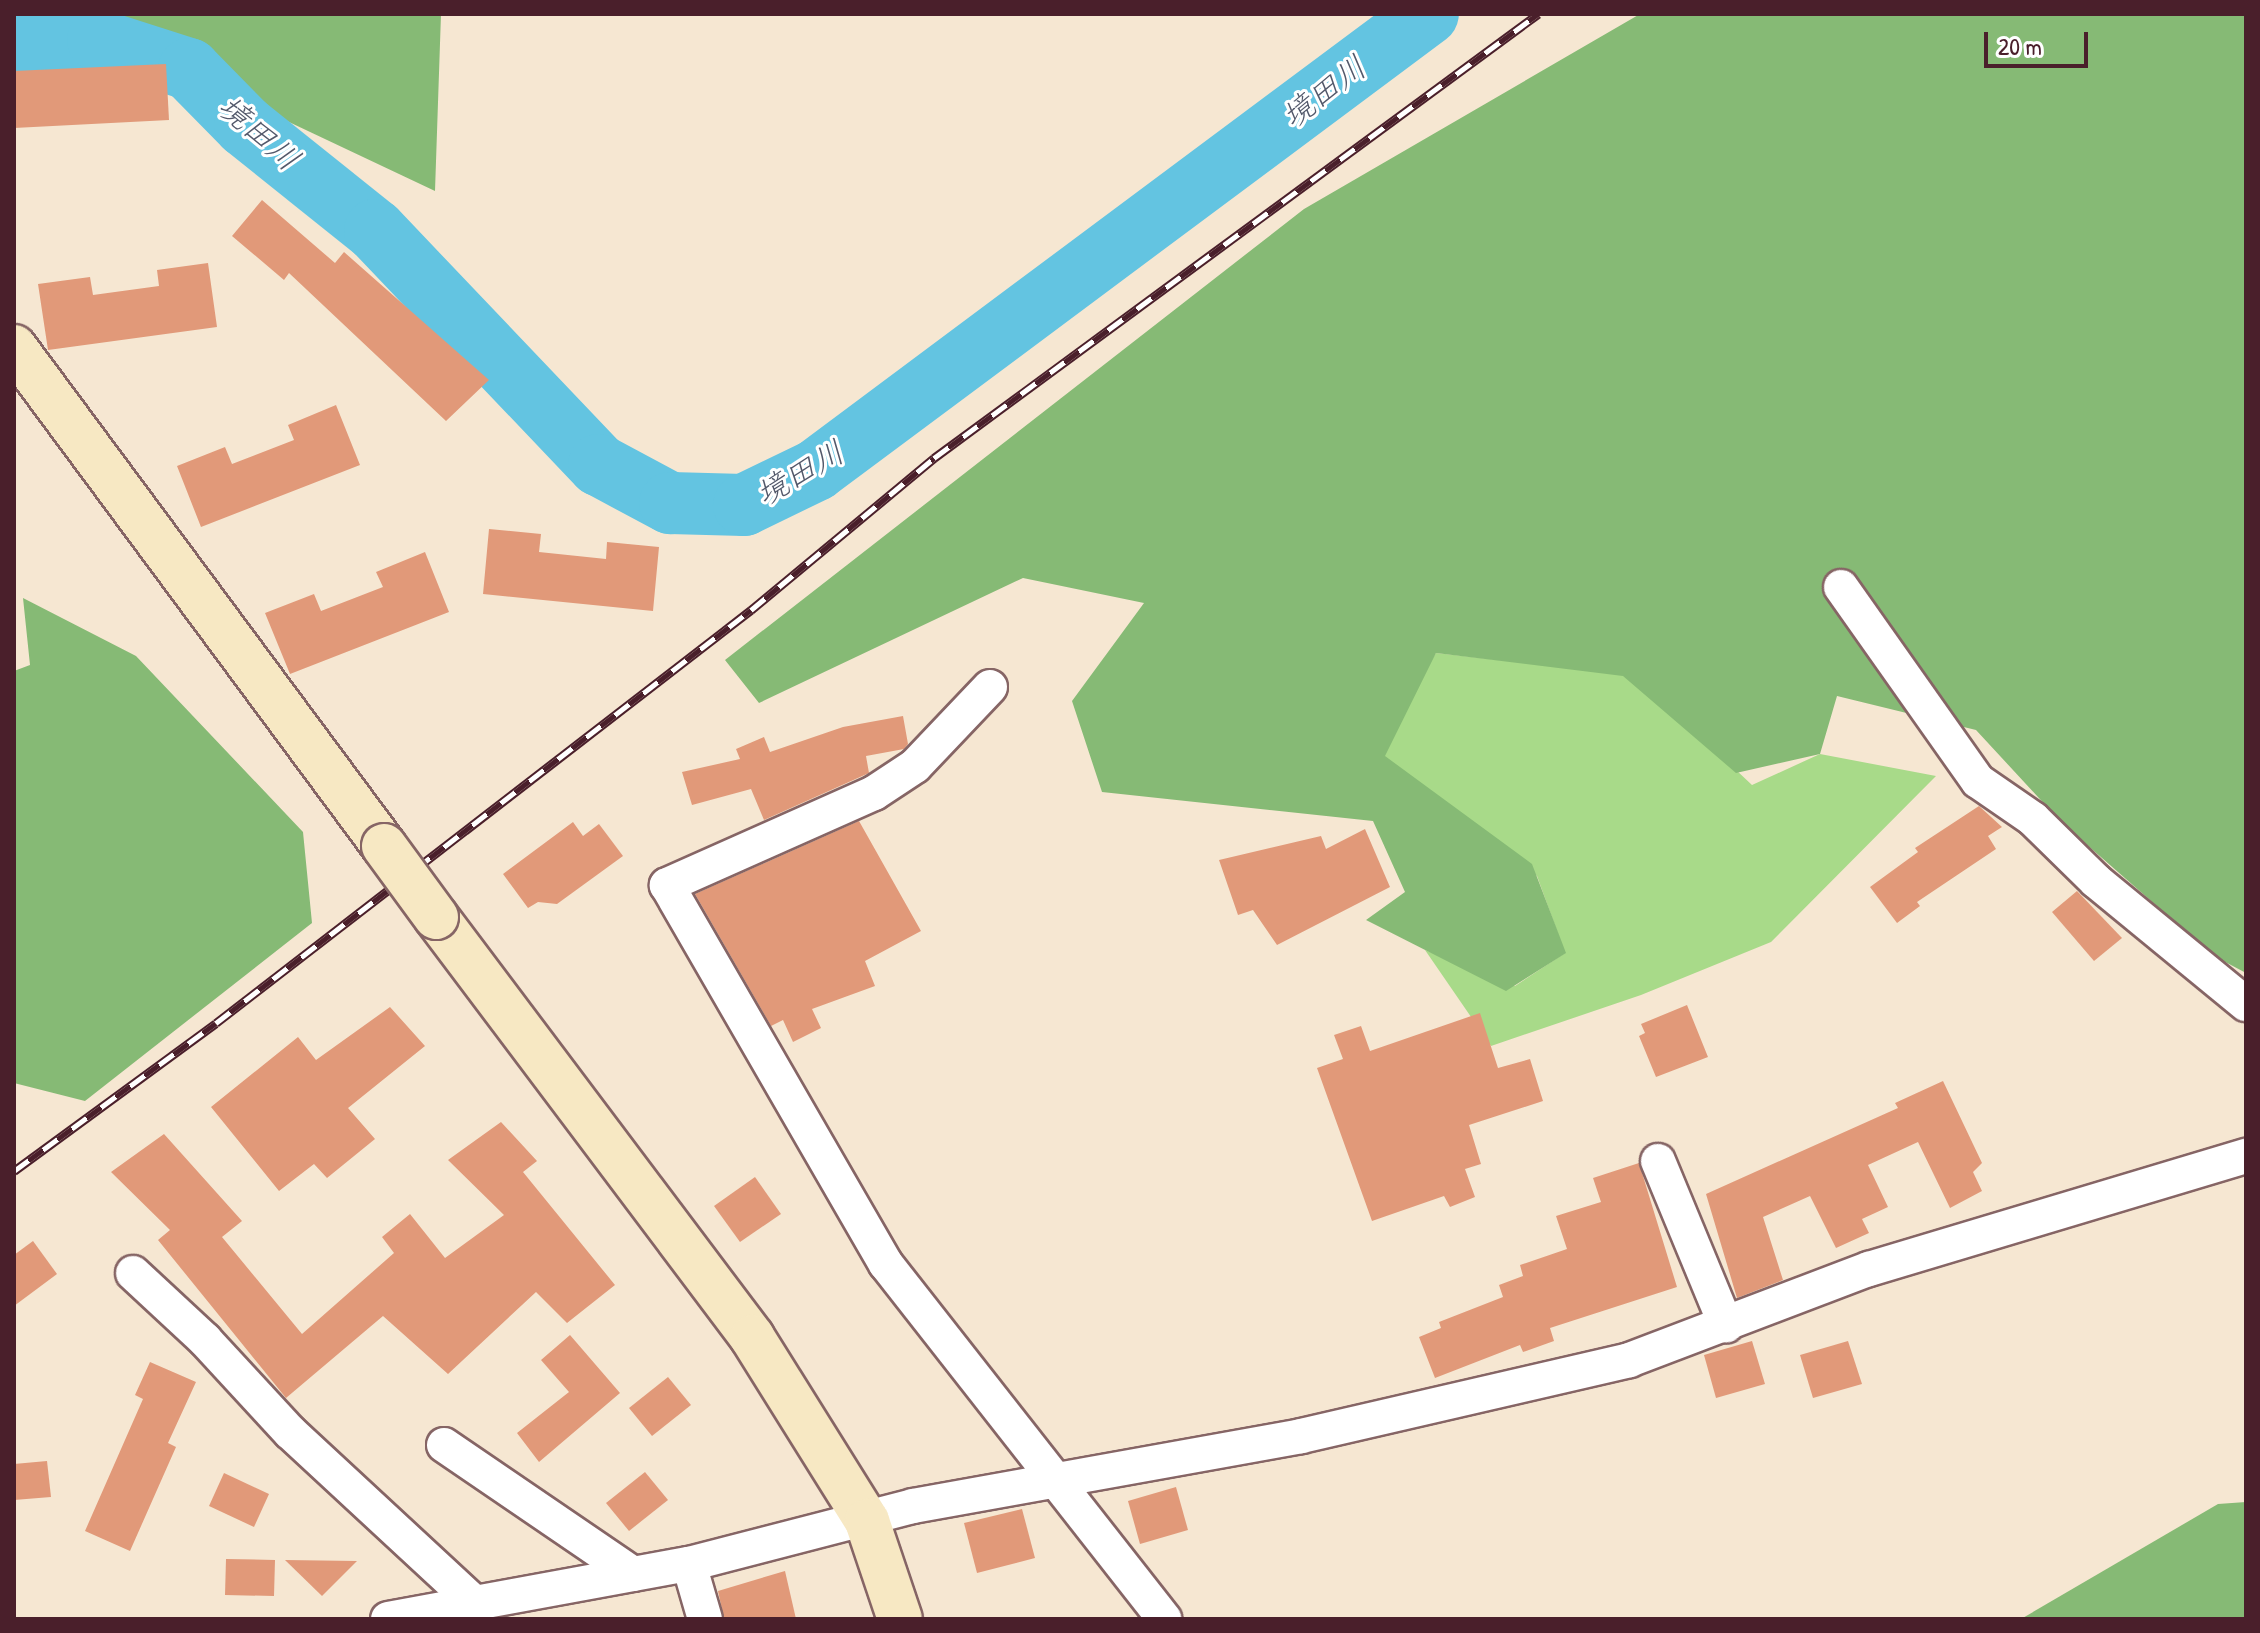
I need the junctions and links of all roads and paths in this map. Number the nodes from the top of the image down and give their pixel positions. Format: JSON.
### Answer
{"nodes":[{"id":1,"x":14,"y":347,"type":"edge"},
{"id":2,"x":1841,"y":587,"type":"dead end"},
{"id":3,"x":990,"y":687,"type":"dead end"},
{"id":4,"x":2246,"y":1004,"type":"edge"},
{"id":5,"x":2246,"y":1156,"type":"edge"},
{"id":6,"x":1658,"y":1161,"type":"dead end"},
{"id":7,"x":133,"y":1273,"type":"dead end"},
{"id":8,"x":1726,"y":1325,"type":"junction"},
{"id":9,"x":444,"y":1445,"type":"dead end"},
{"id":10,"x":1056,"y":1484,"type":"junction"},
{"id":11,"x":867,"y":1521,"type":"junction"},
{"id":12,"x":689,"y":1564,"type":"junction"},
{"id":13,"x":633,"y":1574,"type":"junction"},
{"id":14,"x":478,"y":1606,"type":"junction"},
{"id":15,"x":432,"y":1616,"type":"edge"},
{"id":16,"x":388,"y":1619,"type":"edge"},
{"id":17,"x":705,"y":1619,"type":"edge"},
{"id":18,"x":900,"y":1619,"type":"edge"},
{"id":19,"x":1164,"y":1619,"type":"edge"}],
"edges":[{"from":1,"to":11,"type":"street","bridge":true},
{"from":2,"to":4,"type":"street"},
{"from":3,"to":10,"type":"street"},
{"from":5,"to":8,"type":"street"},
{"from":6,"to":8,"type":"street"},
{"from":7,"to":14,"type":"street"},
{"from":8,"to":10,"type":"street"},
{"from":9,"to":13,"type":"street"},
{"from":10,"to":11,"type":"street"},
{"from":10,"to":19,"type":"street"},
{"from":11,"to":12,"type":"street"},
{"from":11,"to":18,"type":"street"},
{"from":12,"to":13,"type":"street"},
{"from":12,"to":17,"type":"street"},
{"from":13,"to":14,"type":"street"},
{"from":14,"to":15,"type":"street"},
{"from":15,"to":16,"type":"street"}]}
